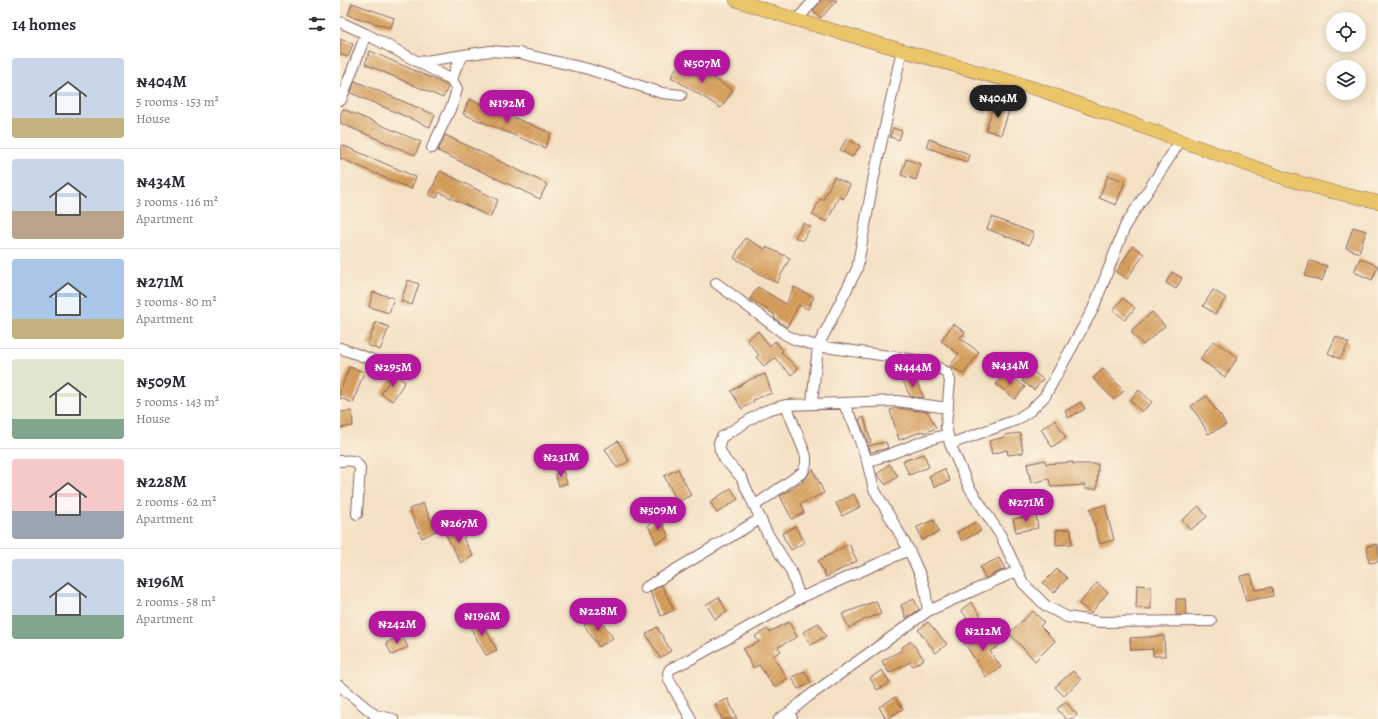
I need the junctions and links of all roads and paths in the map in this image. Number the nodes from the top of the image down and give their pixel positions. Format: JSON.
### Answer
{"nodes":[{"id":1,"x":736,"y":0,"type":"edge"},
{"id":2,"x":814,"y":0,"type":"edge"},
{"id":3,"x":797,"y":20,"type":"junction"},
{"id":4,"x":340,"y":22,"type":"edge"},
{"id":5,"x":366,"y":34,"type":"junction"},
{"id":6,"x":902,"y":50,"type":"junction"},
{"id":7,"x":464,"y":55,"type":"junction"},
{"id":8,"x":419,"y":62,"type":"junction"},
{"id":9,"x":452,"y":80,"type":"junction"},
{"id":10,"x":681,"y":95,"type":"dead end"},
{"id":11,"x":341,"y":100,"type":"dead end"},
{"id":12,"x":1181,"y":140,"type":"junction"},
{"id":13,"x":432,"y":148,"type":"dead end"},
{"id":14,"x":1378,"y":202,"type":"edge"},
{"id":15,"x":716,"y":283,"type":"dead end"},
{"id":16,"x":818,"y":346,"type":"junction"},
{"id":17,"x":340,"y":348,"type":"edge"},
{"id":18,"x":381,"y":363,"type":"dead end"},
{"id":19,"x":812,"y":403,"type":"junction"},
{"id":20,"x":843,"y":403,"type":"junction"},
{"id":21,"x":786,"y":405,"type":"junction"},
{"id":22,"x":948,"y":408,"type":"junction"},
{"id":23,"x":948,"y":439,"type":"junction"},
{"id":24,"x":340,"y":461,"type":"edge"},
{"id":25,"x":867,"y":461,"type":"junction"},
{"id":26,"x":754,"y":506,"type":"junction"},
{"id":27,"x":356,"y":514,"type":"dead end"},
{"id":28,"x":760,"y":519,"type":"junction"},
{"id":29,"x":909,"y":550,"type":"junction"},
{"id":30,"x":1017,"y":571,"type":"junction"},
{"id":31,"x":645,"y":588,"type":"dead end"},
{"id":32,"x":800,"y":598,"type":"junction"},
{"id":33,"x":928,"y":611,"type":"junction"},
{"id":34,"x":1211,"y":621,"type":"dead end"},
{"id":35,"x":340,"y":686,"type":"edge"},
{"id":36,"x":791,"y":716,"type":"edge"},
{"id":37,"x":388,"y":718,"type":"edge"},
{"id":38,"x":691,"y":719,"type":"edge"},
{"id":39,"x":779,"y":719,"type":"edge"}],
"edges":[{"from":1,"to":3,"type":"main road"},
{"from":2,"to":3,"type":"street"},
{"from":3,"to":6,"type":"main road"},
{"from":4,"to":5,"type":"street"},
{"from":5,"to":8,"type":"street"},
{"from":5,"to":11,"type":"street"},
{"from":6,"to":12,"type":"main road"},
{"from":6,"to":16,"type":"street"},
{"from":7,"to":8,"type":"street"},
{"from":7,"to":9,"type":"street"},
{"from":7,"to":10,"type":"street"},
{"from":8,"to":9,"type":"street"},
{"from":9,"to":13,"type":"street"},
{"from":12,"to":14,"type":"main road"},
{"from":12,"to":23,"type":"street"},
{"from":15,"to":16,"type":"street"},
{"from":16,"to":19,"type":"street"},
{"from":16,"to":22,"type":"street"},
{"from":17,"to":18,"type":"street"},
{"from":19,"to":20,"type":"street"},
{"from":19,"to":21,"type":"street"},
{"from":20,"to":22,"type":"street"},
{"from":20,"to":25,"type":"street"},
{"from":21,"to":26,"type":"street"},
{"from":21,"to":26,"type":"street"},
{"from":22,"to":23,"type":"street"},
{"from":23,"to":25,"type":"street"},
{"from":23,"to":30,"type":"street"},
{"from":24,"to":27,"type":"street"},
{"from":25,"to":29,"type":"street"},
{"from":26,"to":28,"type":"street"},
{"from":28,"to":31,"type":"street"},
{"from":28,"to":32,"type":"street"},
{"from":29,"to":32,"type":"street"},
{"from":29,"to":33,"type":"street"},
{"from":30,"to":33,"type":"street"},
{"from":30,"to":34,"type":"street"},
{"from":32,"to":38,"type":"street"},
{"from":33,"to":36,"type":"street"},
{"from":35,"to":37,"type":"street"},
{"from":36,"to":39,"type":"street"}]}
